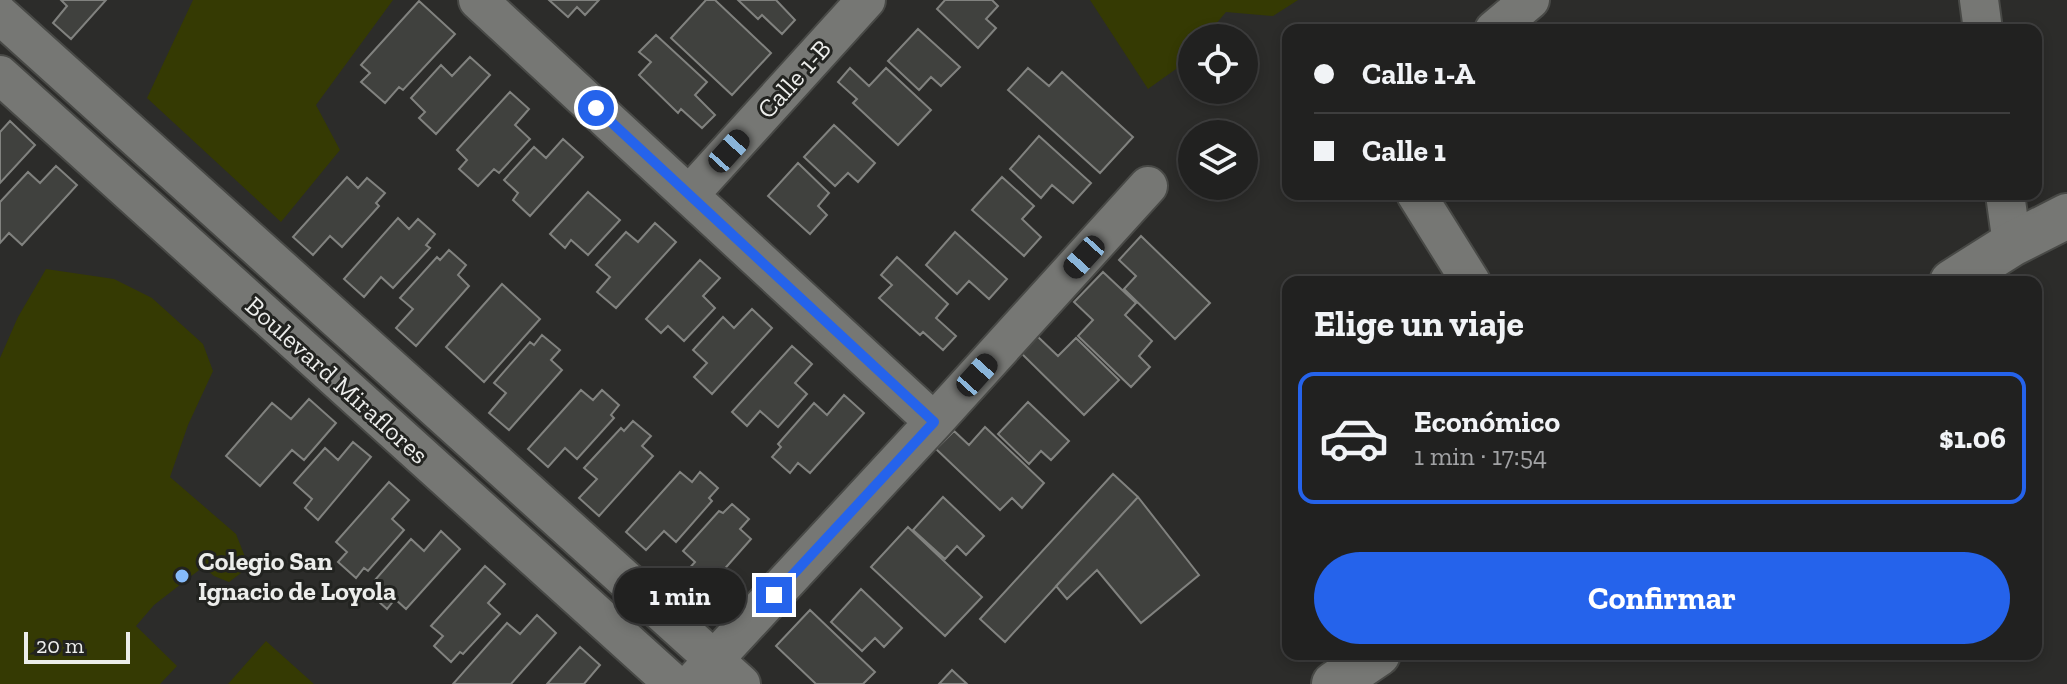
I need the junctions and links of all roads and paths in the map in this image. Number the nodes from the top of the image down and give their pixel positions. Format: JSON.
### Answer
{"nodes":[{"id":1,"x":478,"y":0,"type":"edge"},
{"id":2,"x":866,"y":0,"type":"edge"},
{"id":3,"x":1530,"y":0,"type":"edge"},
{"id":4,"x":1979,"y":0,"type":"edge"},
{"id":5,"x":0,"y":15,"type":"edge"},
{"id":6,"x":1501,"y":24,"type":"edge"},
{"id":7,"x":1982,"y":24,"type":"edge"},
{"id":8,"x":0,"y":75,"type":"edge"},
{"id":9,"x":1148,"y":186,"type":"dead end"},
{"id":10,"x":690,"y":194,"type":"junction"},
{"id":11,"x":1420,"y":200,"type":"edge"},
{"id":12,"x":2006,"y":200,"type":"edge"},
{"id":13,"x":2067,"y":216,"type":"edge"},
{"id":14,"x":2012,"y":244,"type":"junction"},
{"id":15,"x":1467,"y":276,"type":"edge"},
{"id":16,"x":1961,"y":276,"type":"edge"},
{"id":17,"x":934,"y":422,"type":"junction"},
{"id":18,"x":1369,"y":660,"type":"edge"},
{"id":19,"x":715,"y":676,"type":"edge"},
{"id":20,"x":674,"y":684,"type":"edge"},
{"id":21,"x":1334,"y":684,"type":"edge"}],
"edges":[{"from":1,"to":10,"type":"street"},
{"from":2,"to":10,"type":"street","name":"Calle 1-B"},
{"from":3,"to":6,"type":"street"},
{"from":4,"to":7,"type":"street"},
{"from":5,"to":19,"type":"street"},
{"from":8,"to":20,"type":"street","name":"Boulevard Miraflores"},
{"from":9,"to":17,"type":"street"},
{"from":10,"to":17,"type":"street"},
{"from":11,"to":15,"type":"street"},
{"from":12,"to":14,"type":"street"},
{"from":13,"to":14,"type":"street"},
{"from":14,"to":16,"type":"street"},
{"from":17,"to":19,"type":"street"},
{"from":18,"to":21,"type":"street"}]}
